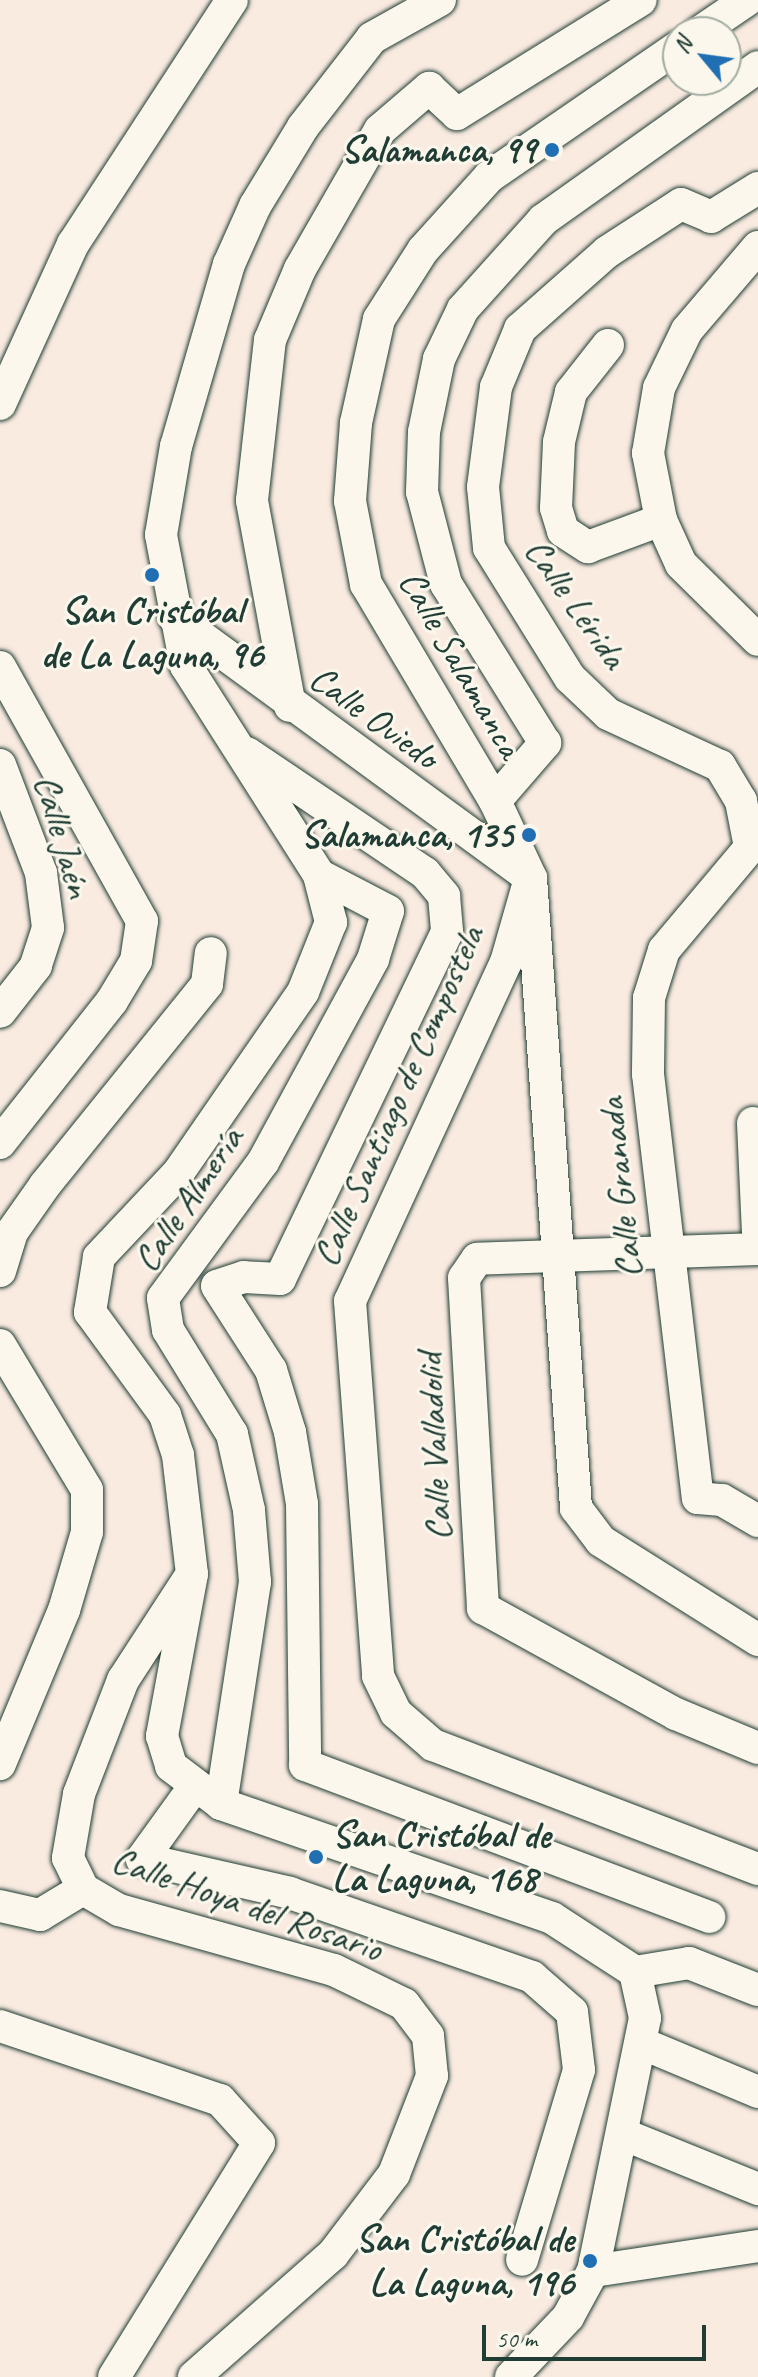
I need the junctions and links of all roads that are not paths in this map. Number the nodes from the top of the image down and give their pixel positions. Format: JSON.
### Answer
{"nodes":[{"id":1,"x":232,"y":0,"type":"edge"},
{"id":2,"x":440,"y":0,"type":"edge"},
{"id":3,"x":641,"y":0,"type":"edge"},
{"id":4,"x":747,"y":0,"type":"edge"},
{"id":5,"x":724,"y":16,"type":"edge"},
{"id":6,"x":662,"y":58,"type":"edge"},
{"id":7,"x":758,"y":67,"type":"edge"},
{"id":8,"x":758,"y":188,"type":"edge"},
{"id":9,"x":758,"y":247,"type":"edge"},
{"id":10,"x":608,"y":345,"type":"dead end"},
{"id":11,"x":0,"y":404,"type":"edge"},
{"id":12,"x":661,"y":520,"type":"junction"},
{"id":13,"x":174,"y":617,"type":"junction"},
{"id":14,"x":758,"y":640,"type":"edge"},
{"id":15,"x":0,"y":667,"type":"edge"},
{"id":16,"x":290,"y":706,"type":"junction"},
{"id":17,"x":238,"y":746,"type":"junction"},
{"id":18,"x":0,"y":765,"type":"edge"},
{"id":19,"x":495,"y":801,"type":"junction"},
{"id":20,"x":754,"y":843,"type":"edge"},
{"id":21,"x":319,"y":875,"type":"junction"},
{"id":22,"x":531,"y":878,"type":"junction"},
{"id":23,"x":211,"y":953,"type":"dead end"},
{"id":24,"x":0,"y":1012,"type":"edge"},
{"id":25,"x":753,"y":1123,"type":"dead end"},
{"id":26,"x":0,"y":1143,"type":"edge"},
{"id":27,"x":758,"y":1232,"type":"edge"},
{"id":28,"x":758,"y":1249,"type":"edge"},
{"id":29,"x":666,"y":1254,"type":"junction"},
{"id":30,"x":559,"y":1260,"type":"junction"},
{"id":31,"x":0,"y":1271,"type":"edge"},
{"id":32,"x":0,"y":1345,"type":"edge"},
{"id":33,"x":758,"y":1521,"type":"edge"},
{"id":34,"x":192,"y":1574,"type":"junction"},
{"id":35,"x":758,"y":1640,"type":"edge"},
{"id":36,"x":758,"y":1748,"type":"edge"},
{"id":37,"x":0,"y":1764,"type":"edge"},
{"id":38,"x":208,"y":1796,"type":"junction"},
{"id":39,"x":758,"y":1869,"type":"edge"},
{"id":40,"x":83,"y":1889,"type":"junction"},
{"id":41,"x":0,"y":1906,"type":"edge"},
{"id":42,"x":709,"y":1917,"type":"dead end"},
{"id":43,"x":635,"y":1972,"type":"junction"},
{"id":44,"x":758,"y":1990,"type":"edge"},
{"id":45,"x":0,"y":2026,"type":"edge"},
{"id":46,"x":641,"y":2043,"type":"junction"},
{"id":47,"x":758,"y":2092,"type":"edge"},
{"id":48,"x":625,"y":2135,"type":"junction"},
{"id":49,"x":758,"y":2189,"type":"edge"},
{"id":50,"x":758,"y":2246,"type":"edge"},
{"id":51,"x":522,"y":2260,"type":"dead end"},
{"id":52,"x":593,"y":2271,"type":"junction"},
{"id":53,"x":114,"y":2377,"type":"edge"},
{"id":54,"x":194,"y":2377,"type":"edge"},
{"id":55,"x":511,"y":2377,"type":"edge"}],
"edges":[{"from":1,"to":11,"type":"street"},
{"from":2,"to":13,"type":"street"},
{"from":3,"to":16,"type":"street"},
{"from":4,"to":5,"type":"street"},
{"from":6,"to":19,"type":"street","name":"Calle Salamanca"},
{"from":7,"to":19,"type":"street"},
{"from":8,"to":20,"type":"street","name":"Calle Lérida"},
{"from":9,"to":12,"type":"street"},
{"from":10,"to":12,"type":"street"},
{"from":12,"to":14,"type":"street"},
{"from":13,"to":16,"type":"street","name":"Calle Oviedo"},
{"from":13,"to":17,"type":"street"},
{"from":15,"to":26,"type":"street"},
{"from":16,"to":22,"type":"street","name":"Calle Oviedo"},
{"from":17,"to":21,"type":"street"},
{"from":17,"to":42,"type":"street"},
{"from":18,"to":24,"type":"street","name":"Calle Jaén"},
{"from":19,"to":22,"type":"street","name":"Calle Salamanca"},
{"from":20,"to":29,"type":"street","name":"Calle Granada"},
{"from":21,"to":34,"type":"street"},
{"from":21,"to":38,"type":"street","name":"Calle Almería"},
{"from":22,"to":30,"type":"street","name":"Calle Salamanca"},
{"from":22,"to":39,"type":"street","name":"Calle Santiago de Compostela"},
{"from":23,"to":31,"type":"street"},
{"from":25,"to":27,"type":"street"},
{"from":28,"to":29,"type":"street","name":"Calle Valladolid"},
{"from":29,"to":30,"type":"street","name":"Calle Valladolid"},
{"from":29,"to":33,"type":"street","name":"Calle Granada"},
{"from":30,"to":35,"type":"street","name":"Calle Salamanca"},
{"from":30,"to":36,"type":"street","name":"Calle Valladolid"},
{"from":32,"to":37,"type":"street"},
{"from":34,"to":38,"type":"street"},
{"from":34,"to":40,"type":"street","name":"Calle Hoya del Rosario"},
{"from":38,"to":43,"type":"street"},
{"from":38,"to":51,"type":"street"},
{"from":40,"to":41,"type":"street"},
{"from":40,"to":54,"type":"street","name":"Calle Hoya del Rosario"},
{"from":43,"to":44,"type":"street"},
{"from":43,"to":46,"type":"street"},
{"from":45,"to":53,"type":"street"},
{"from":46,"to":47,"type":"street"},
{"from":46,"to":48,"type":"street"},
{"from":48,"to":49,"type":"street"},
{"from":48,"to":52,"type":"street"},
{"from":50,"to":52,"type":"street"},
{"from":52,"to":55,"type":"street"}]}
